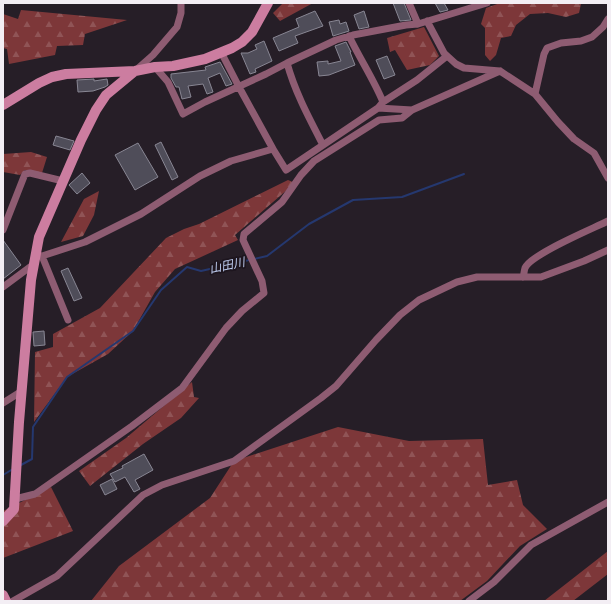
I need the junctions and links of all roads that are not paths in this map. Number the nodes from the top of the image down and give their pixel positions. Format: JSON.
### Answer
{"nodes":[{"id":1,"x":181,"y":3,"type":"edge"},
{"id":2,"x":268,"y":3,"type":"edge"},
{"id":3,"x":409,"y":3,"type":"edge"},
{"id":4,"x":487,"y":3,"type":"edge"},
{"id":5,"x":608,"y":19,"type":"edge"},
{"id":6,"x":427,"y":21,"type":"junction"},
{"id":7,"x":418,"y":24,"type":"junction"},
{"id":8,"x":349,"y":36,"type":"junction"},
{"id":9,"x":221,"y":52,"type":"junction"},
{"id":10,"x":447,"y":56,"type":"junction"},
{"id":11,"x":287,"y":63,"type":"junction"},
{"id":12,"x":155,"y":67,"type":"junction"},
{"id":13,"x":135,"y":71,"type":"junction"},
{"id":14,"x":500,"y":71,"type":"junction"},
{"id":15,"x":239,"y":86,"type":"junction"},
{"id":16,"x":535,"y":94,"type":"junction"},
{"id":17,"x":3,"y":105,"type":"edge"},
{"id":18,"x":381,"y":105,"type":"junction"},
{"id":19,"x":412,"y":110,"type":"junction"},
{"id":20,"x":323,"y":145,"type":"junction"},
{"id":21,"x":273,"y":148,"type":"junction"},
{"id":22,"x":608,"y":178,"type":"edge"},
{"id":23,"x":63,"y":182,"type":"junction"},
{"id":24,"x":608,"y":221,"type":"edge"},
{"id":25,"x":3,"y":230,"type":"edge"},
{"id":26,"x":608,"y":250,"type":"edge"},
{"id":27,"x":37,"y":259,"type":"junction"},
{"id":28,"x":523,"y":278,"type":"junction"},
{"id":29,"x":3,"y":287,"type":"edge"},
{"id":30,"x":68,"y":320,"type":"dead end"},
{"id":31,"x":22,"y":391,"type":"junction"},
{"id":32,"x":3,"y":404,"type":"edge"},
{"id":33,"x":15,"y":499,"type":"junction"},
{"id":34,"x":608,"y":502,"type":"edge"},
{"id":35,"x":3,"y":521,"type":"edge"},
{"id":36,"x":3,"y":596,"type":"edge"},
{"id":37,"x":6,"y":601,"type":"edge"},
{"id":38,"x":13,"y":601,"type":"edge"},
{"id":39,"x":468,"y":601,"type":"edge"}],
"edges":[{"from":1,"to":13,"type":"street"},
{"from":2,"to":9,"type":"street"},
{"from":3,"to":7,"type":"street"},
{"from":4,"to":6,"type":"street"},
{"from":5,"to":16,"type":"street"},
{"from":6,"to":7,"type":"street"},
{"from":6,"to":10,"type":"street"},
{"from":7,"to":8,"type":"street"},
{"from":8,"to":11,"type":"street"},
{"from":8,"to":18,"type":"street"},
{"from":9,"to":12,"type":"street"},
{"from":9,"to":15,"type":"street"},
{"from":10,"to":14,"type":"street"},
{"from":10,"to":18,"type":"street"},
{"from":11,"to":15,"type":"street"},
{"from":11,"to":20,"type":"street"},
{"from":12,"to":13,"type":"street"},
{"from":12,"to":15,"type":"street"},
{"from":13,"to":17,"type":"street"},
{"from":13,"to":23,"type":"street"},
{"from":14,"to":16,"type":"street"},
{"from":14,"to":19,"type":"street"},
{"from":15,"to":21,"type":"street"},
{"from":16,"to":22,"type":"street"},
{"from":18,"to":19,"type":"street"},
{"from":18,"to":20,"type":"street"},
{"from":19,"to":33,"type":"street"},
{"from":20,"to":21,"type":"street"},
{"from":21,"to":27,"type":"street"},
{"from":23,"to":25,"type":"street"},
{"from":23,"to":27,"type":"street"},
{"from":24,"to":28,"type":"street"},
{"from":26,"to":28,"type":"street"},
{"from":27,"to":29,"type":"street"},
{"from":27,"to":30,"type":"street"},
{"from":27,"to":31,"type":"street"},
{"from":28,"to":38,"type":"street"},
{"from":31,"to":32,"type":"street"},
{"from":31,"to":33,"type":"street"},
{"from":33,"to":35,"type":"street"},
{"from":34,"to":39,"type":"street"},
{"from":36,"to":37,"type":"street"}]}
